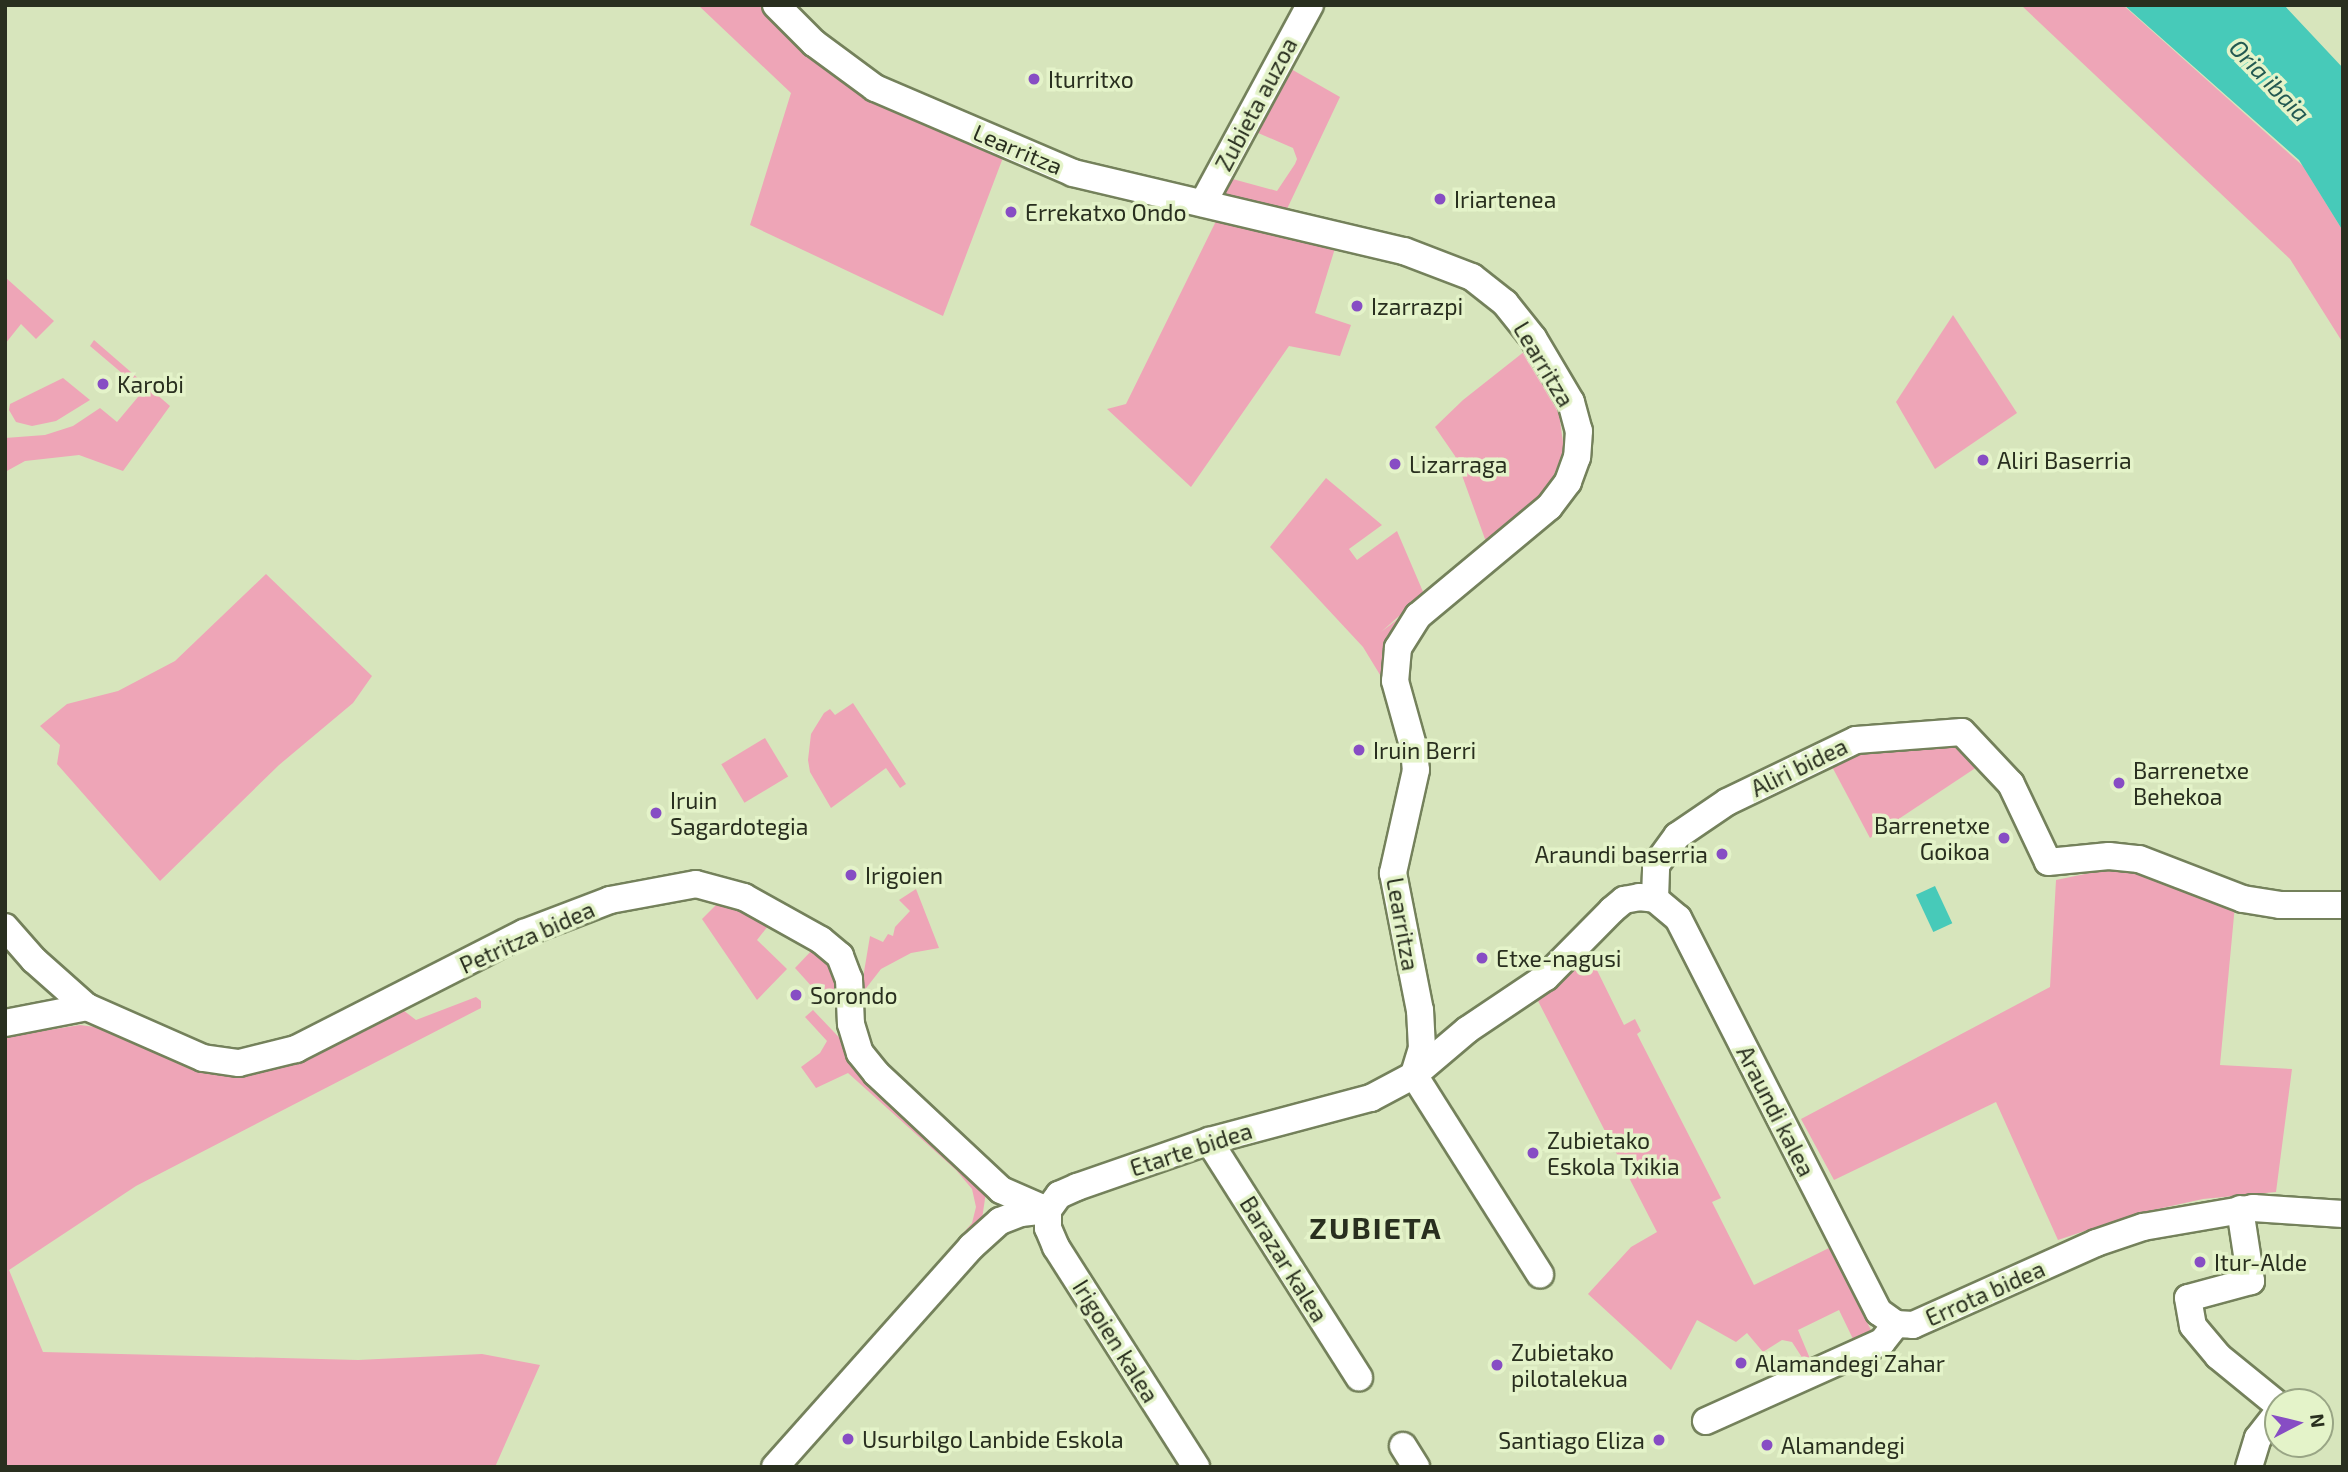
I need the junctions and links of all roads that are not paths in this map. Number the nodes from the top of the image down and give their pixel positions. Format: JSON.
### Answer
{"nodes":[{"id":1,"x":776,"y":5,"type":"edge"},
{"id":2,"x":1310,"y":5,"type":"edge"},
{"id":3,"x":1203,"y":203,"type":"junction"},
{"id":4,"x":1655,"y":899,"type":"junction"},
{"id":5,"x":2343,"y":905,"type":"edge"},
{"id":6,"x":5,"y":928,"type":"edge"},
{"id":7,"x":87,"y":1007,"type":"junction"},
{"id":8,"x":5,"y":1023,"type":"edge"},
{"id":9,"x":1414,"y":1075,"type":"junction"},
{"id":10,"x":1209,"y":1141,"type":"junction"},
{"id":11,"x":2240,"y":1209,"type":"junction"},
{"id":12,"x":1048,"y":1210,"type":"junction"},
{"id":13,"x":2343,"y":1214,"type":"edge"},
{"id":14,"x":1540,"y":1274,"type":"dead end"},
{"id":15,"x":1896,"y":1324,"type":"junction"},
{"id":16,"x":1359,"y":1377,"type":"dead end"},
{"id":17,"x":2264,"y":1394,"type":"edge"},
{"id":18,"x":1706,"y":1421,"type":"dead end"},
{"id":19,"x":2264,"y":1430,"type":"edge"},
{"id":20,"x":775,"y":1467,"type":"edge"},
{"id":21,"x":1196,"y":1467,"type":"edge"},
{"id":22,"x":2249,"y":1467,"type":"edge"}],
"edges":[{"from":1,"to":3,"type":"street","name":"Learritza"},
{"from":2,"to":3,"type":"street","name":"Zubieta auzoa"},
{"from":3,"to":9,"type":"street","name":"Learritza"},
{"from":4,"to":5,"type":"street","name":"Aliri bidea"},
{"from":4,"to":9,"type":"street","name":"Etarte bidea"},
{"from":4,"to":15,"type":"street","name":"Araundi kalea"},
{"from":6,"to":7,"type":"street","name":"Petritza bidea"},
{"from":7,"to":8,"type":"street"},
{"from":7,"to":12,"type":"street","name":"Petritza bidea"},
{"from":9,"to":10,"type":"street","name":"Etarte bidea"},
{"from":9,"to":14,"type":"street"},
{"from":10,"to":12,"type":"street","name":"Etarte bidea"},
{"from":10,"to":16,"type":"street","name":"Barazar kalea"},
{"from":11,"to":13,"type":"street","name":"Errota bidea"},
{"from":11,"to":15,"type":"street","name":"Errota bidea"},
{"from":11,"to":17,"type":"street"},
{"from":12,"to":20,"type":"street"},
{"from":12,"to":21,"type":"street","name":"Irigoien kalea"},
{"from":15,"to":18,"type":"street","name":"Errota bidea"},
{"from":19,"to":22,"type":"street"}]}
